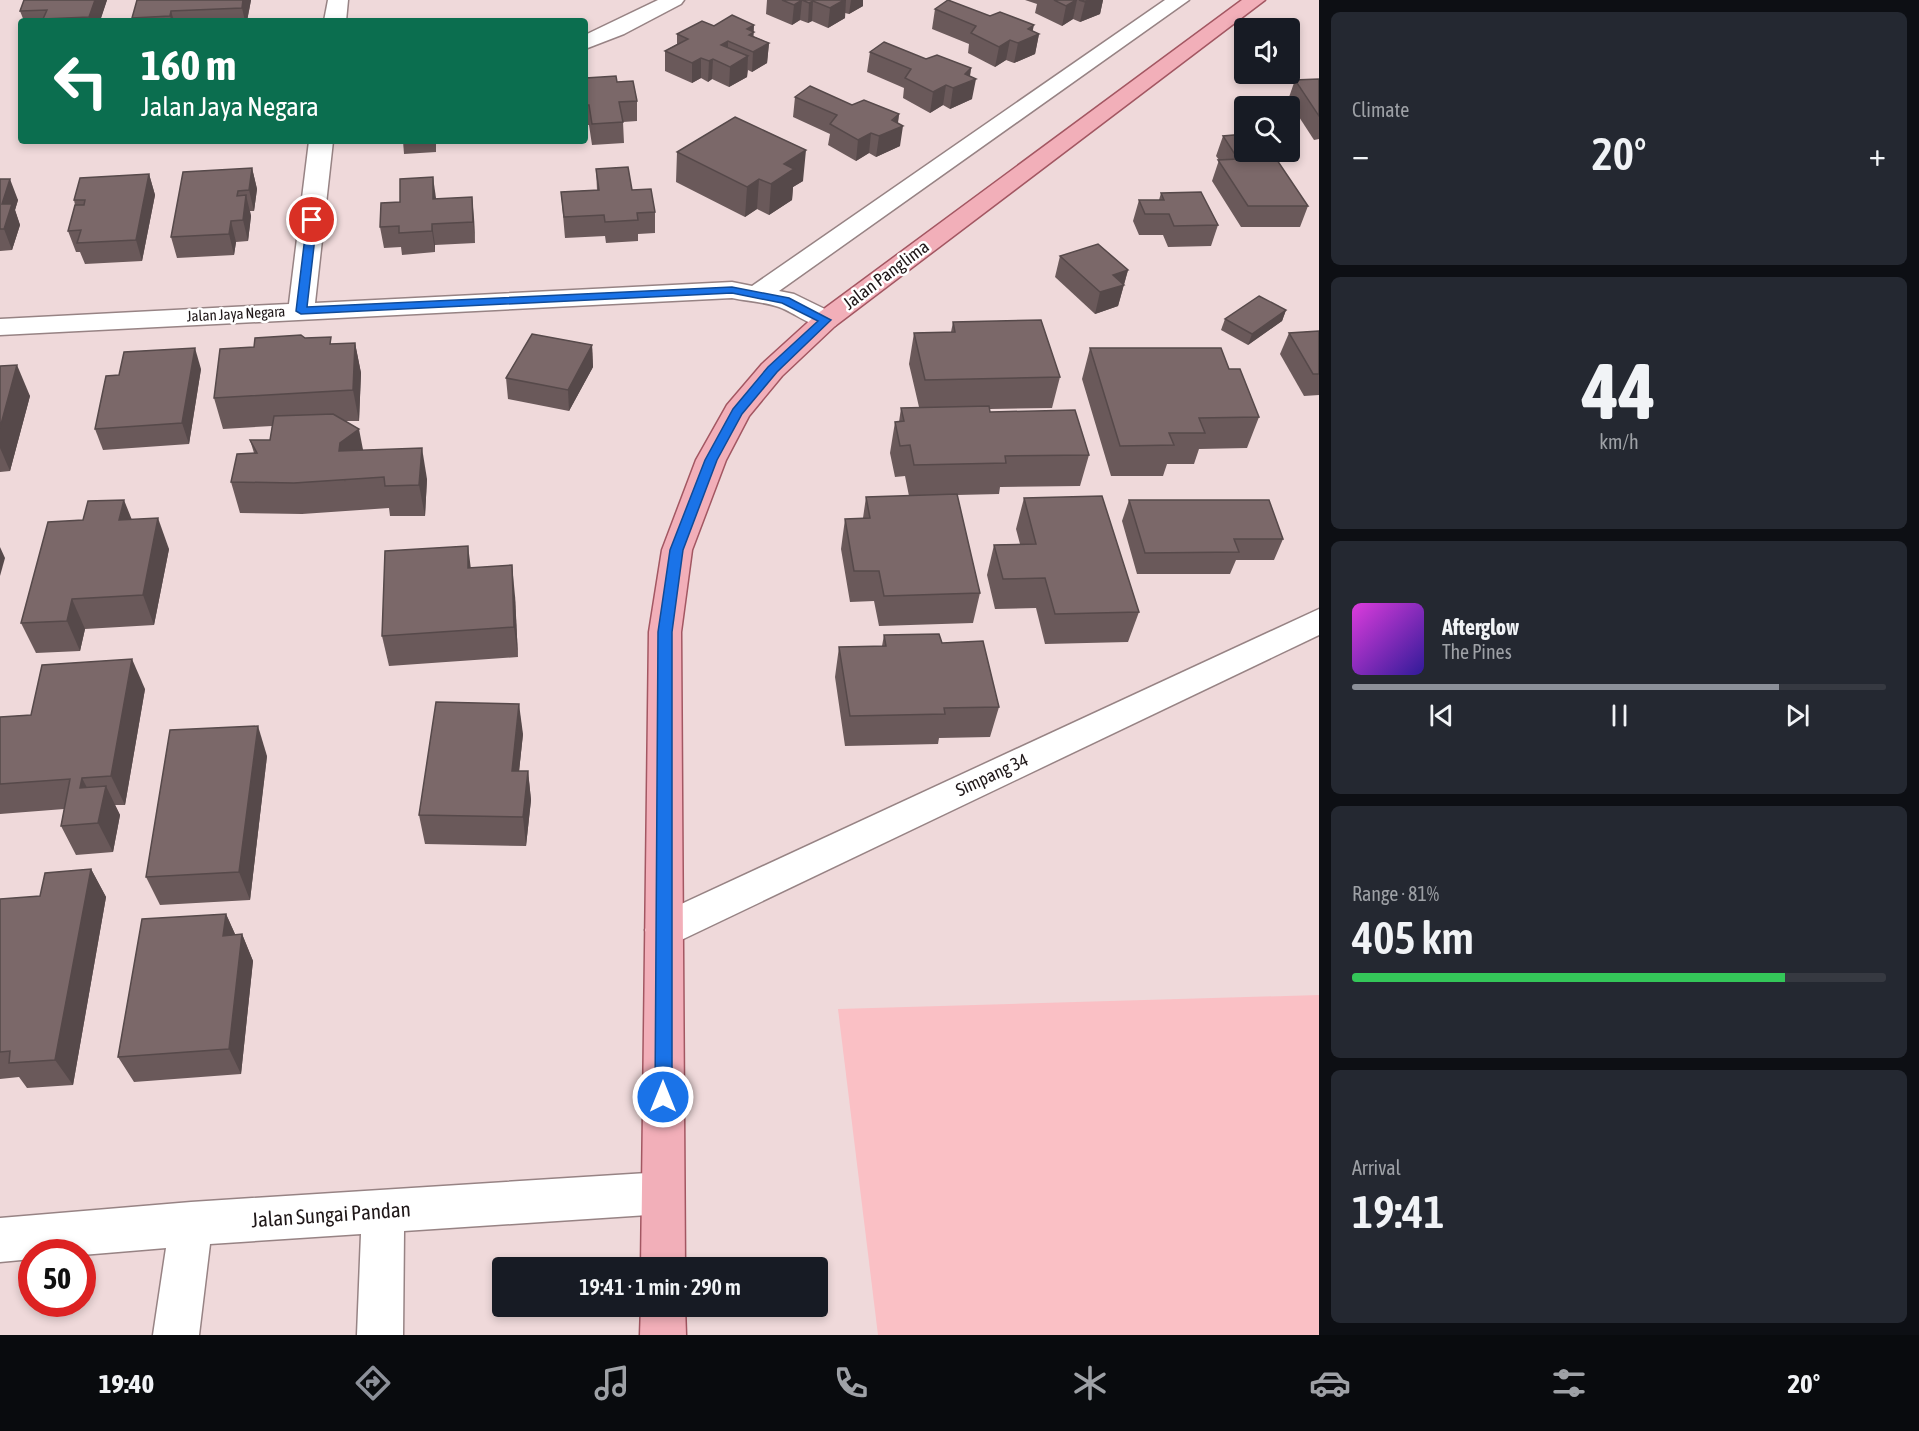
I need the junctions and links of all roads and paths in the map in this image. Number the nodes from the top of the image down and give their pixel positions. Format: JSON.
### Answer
{"nodes":[{"id":1,"x":338,"y":0,"type":"edge"},
{"id":2,"x":674,"y":0,"type":"edge"},
{"id":3,"x":1179,"y":0,"type":"edge"},
{"id":4,"x":1255,"y":0,"type":"edge"},
{"id":5,"x":335,"y":18,"type":"edge"},
{"id":6,"x":588,"y":42,"type":"edge"},
{"id":7,"x":321,"y":144,"type":"edge"},
{"id":8,"x":759,"y":293,"type":"junction"},
{"id":9,"x":301,"y":311,"type":"junction"},
{"id":10,"x":826,"y":320,"type":"junction"},
{"id":11,"x":0,"y":327,"type":"edge"},
{"id":12,"x":1319,"y":621,"type":"edge"},
{"id":13,"x":664,"y":930,"type":"junction"},
{"id":14,"x":663,"y":1193,"type":"junction"},
{"id":15,"x":383,"y":1211,"type":"junction"},
{"id":16,"x":191,"y":1224,"type":"junction"},
{"id":17,"x":0,"y":1240,"type":"edge"},
{"id":18,"x":663,"y":1257,"type":"edge"},
{"id":19,"x":663,"y":1317,"type":"edge"},
{"id":20,"x":176,"y":1335,"type":"edge"},
{"id":21,"x":380,"y":1335,"type":"edge"},
{"id":22,"x":663,"y":1335,"type":"edge"}],
"edges":[{"from":1,"to":5,"type":"street"},
{"from":2,"to":6,"type":"street"},
{"from":3,"to":8,"type":"street"},
{"from":4,"to":10,"type":"main road","name":"Jalan Panglima"},
{"from":7,"to":9,"type":"street"},
{"from":8,"to":9,"type":"street","name":"Jalan Jaya Negara"},
{"from":8,"to":10,"type":"street","name":"Jalan Jaya Negara"},
{"from":9,"to":11,"type":"street","name":"Jalan Jaya Negara"},
{"from":10,"to":13,"type":"main road","name":"Jalan Panglima"},
{"from":12,"to":13,"type":"street","name":"Simpang 34"},
{"from":13,"to":14,"type":"main road","name":"Jalan Panglima"},
{"from":14,"to":15,"type":"street","name":"Jalan Sungai Pandan"},
{"from":14,"to":18,"type":"main road","name":"Jalan Panglima"},
{"from":15,"to":16,"type":"street","name":"Jalan Sungai Pandan"},
{"from":15,"to":21,"type":"street"},
{"from":16,"to":17,"type":"street","name":"Jalan Sungai Pandan"},
{"from":16,"to":20,"type":"street"},
{"from":19,"to":22,"type":"main road"}]}
